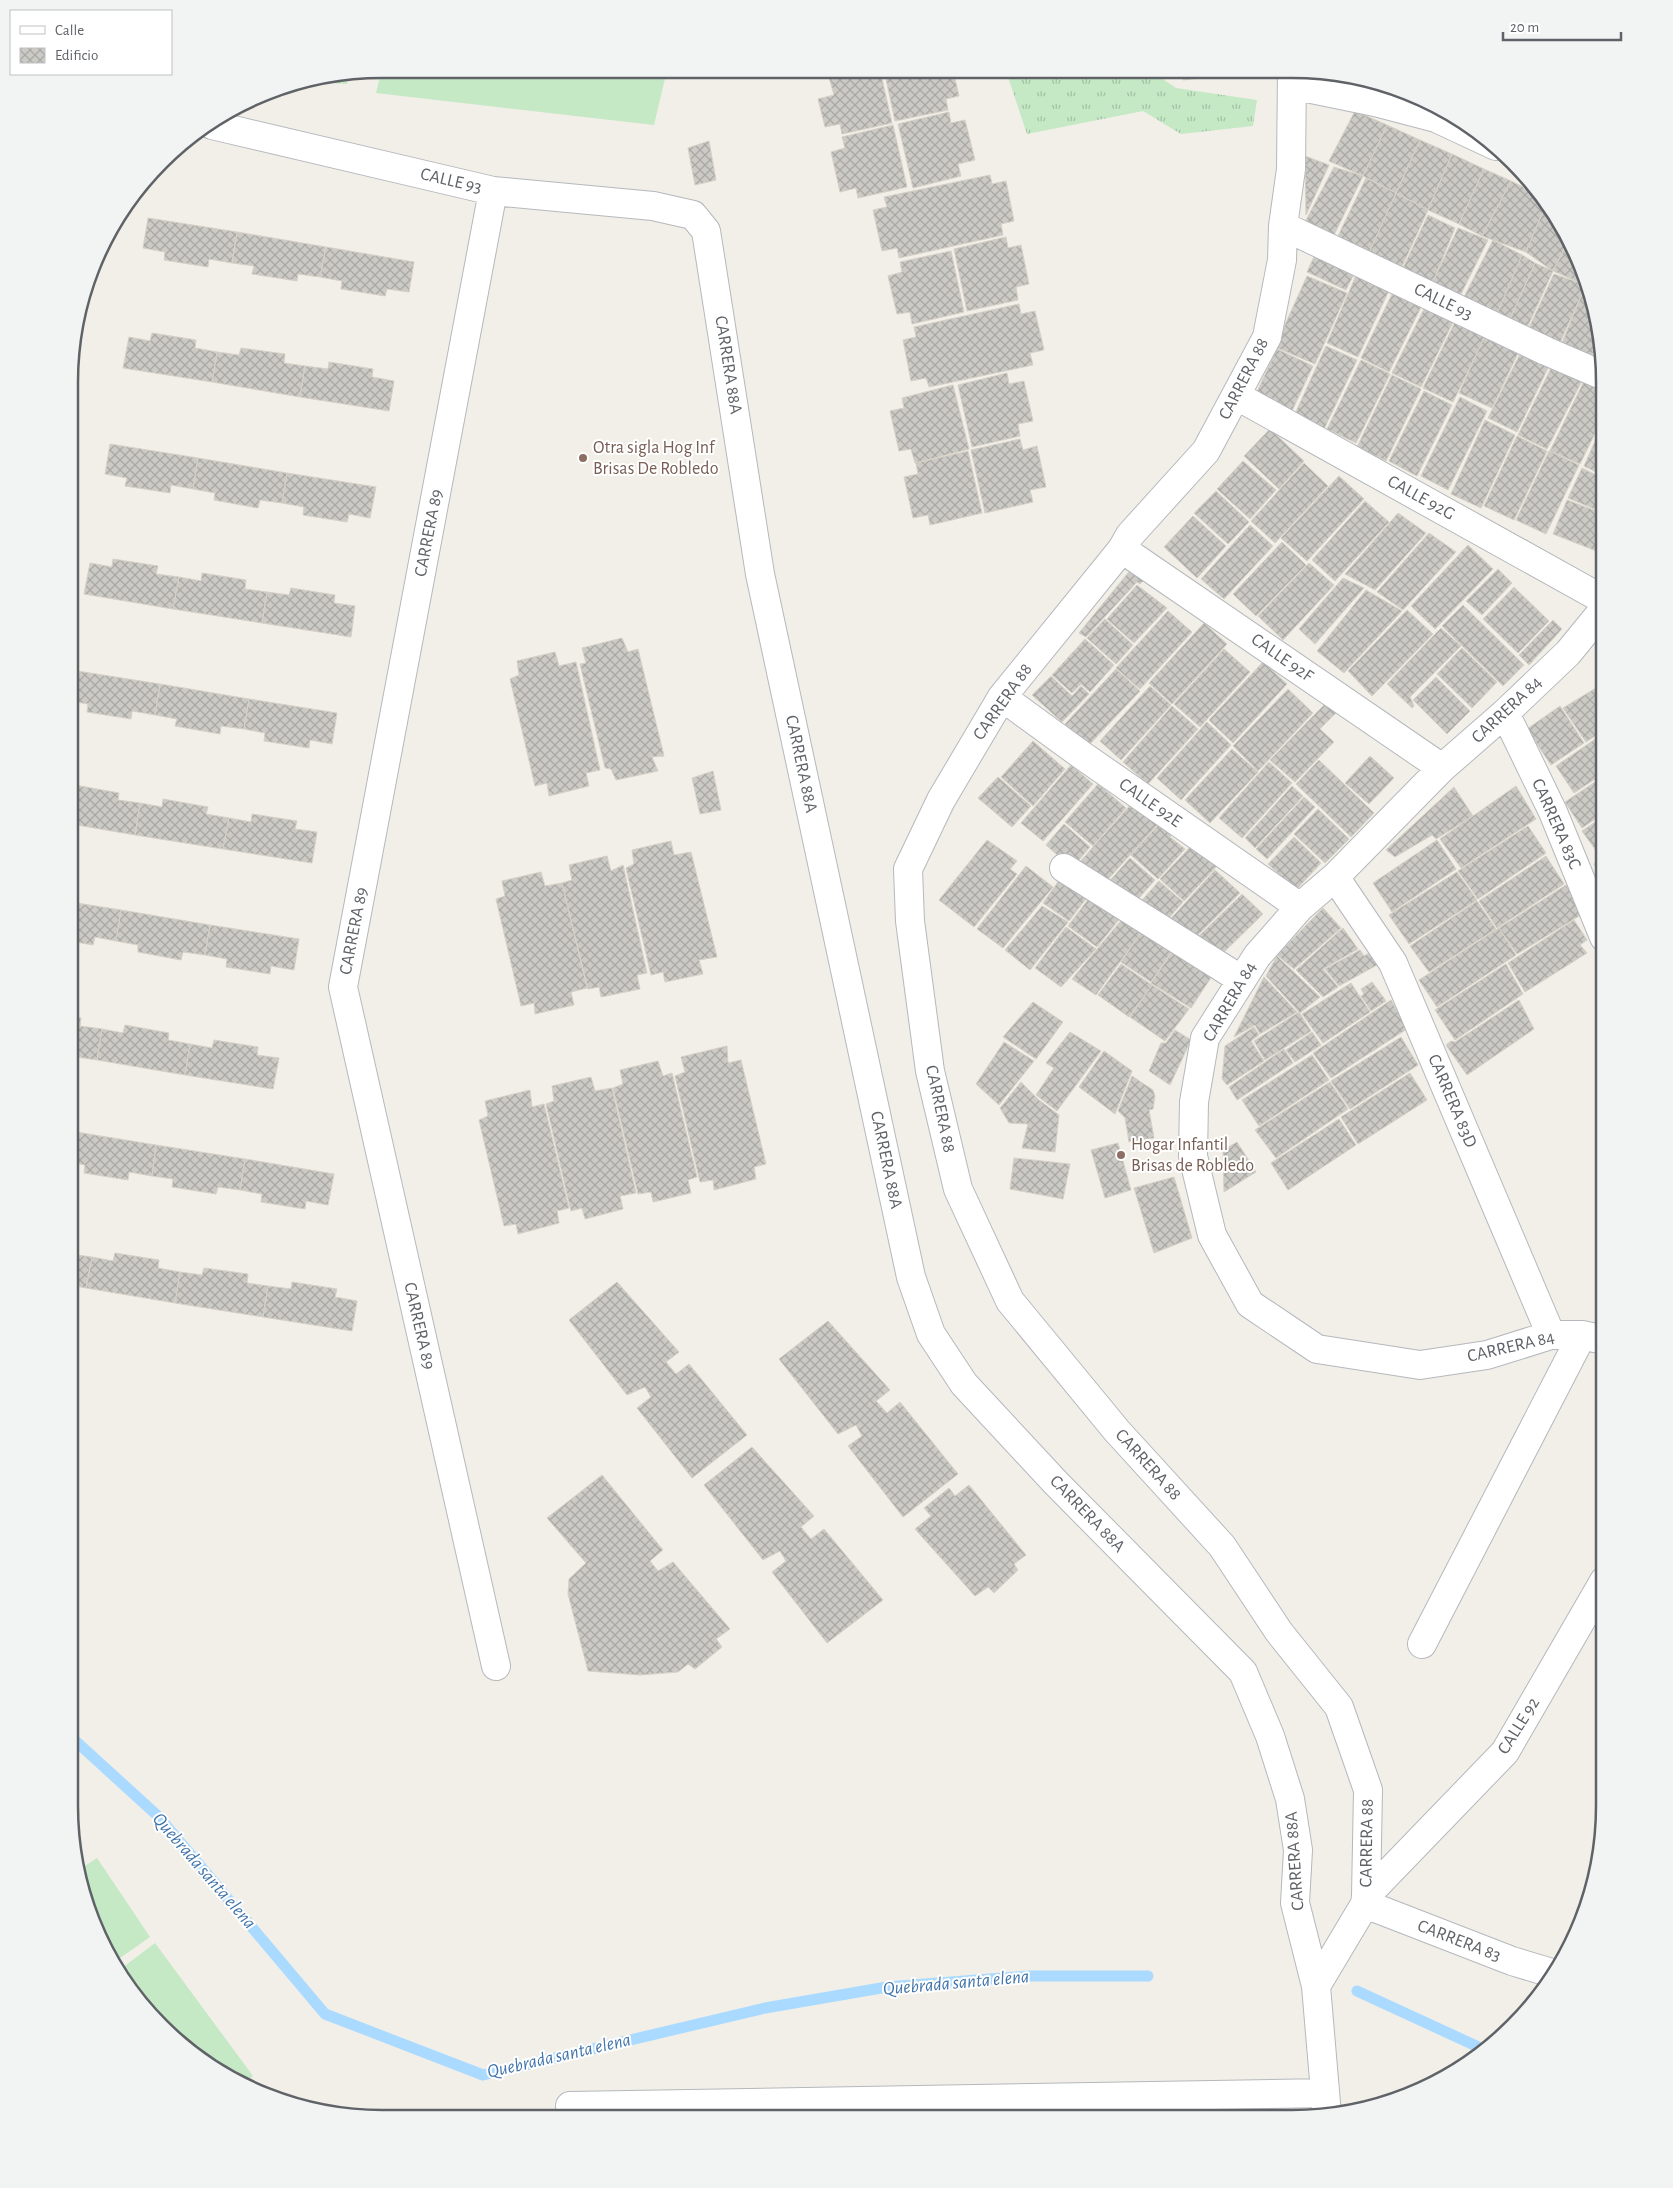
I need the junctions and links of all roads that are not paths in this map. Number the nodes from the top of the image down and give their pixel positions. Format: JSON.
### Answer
{"nodes":[{"id":1,"x":1292,"y":78,"type":"edge"},
{"id":2,"x":217,"y":126,"type":"edge"},
{"id":3,"x":1464,"y":131,"type":"edge"},
{"id":4,"x":493,"y":191,"type":"junction"},
{"id":5,"x":693,"y":215,"type":"joint"},
{"id":6,"x":1283,"y":226,"type":"junction"},
{"id":7,"x":1596,"y":372,"type":"edge"},
{"id":8,"x":1237,"y":396,"type":"junction"},
{"id":9,"x":1122,"y":548,"type":"junction"},
{"id":10,"x":1596,"y":596,"type":"edge"},
{"id":11,"x":1596,"y":619,"type":"edge"},
{"id":12,"x":1002,"y":697,"type":"junction"},
{"id":13,"x":1505,"y":713,"type":"junction"},
{"id":14,"x":1442,"y":768,"type":"junction"},
{"id":15,"x":1064,"y":868,"type":"dead end"},
{"id":16,"x":1335,"y":877,"type":"junction"},
{"id":17,"x":1300,"y":907,"type":"junction"},
{"id":18,"x":1596,"y":917,"type":"edge"},
{"id":19,"x":1242,"y":980,"type":"junction"},
{"id":20,"x":1551,"y":1335,"type":"junction"},
{"id":21,"x":1593,"y":1338,"type":"edge"},
{"id":22,"x":1596,"y":1595,"type":"edge"},
{"id":23,"x":1422,"y":1644,"type":"dead end"},
{"id":24,"x":496,"y":1666,"type":"dead end"},
{"id":25,"x":1365,"y":1900,"type":"junction"},
{"id":26,"x":1547,"y":1972,"type":"edge"},
{"id":27,"x":1316,"y":1986,"type":"junction"},
{"id":28,"x":1326,"y":2104,"type":"edge"},
{"id":29,"x":570,"y":2106,"type":"dead end"},
{"id":30,"x":712,"y":2110,"type":"edge"}],
"edges":[{"from":1,"to":3,"type":"street"},
{"from":1,"to":6,"type":"street","name":"CARRERA 88"},
{"from":2,"to":4,"type":"street","name":"CALLE 93"},
{"from":4,"to":5,"type":"street","name":"CALLE 93"},
{"from":4,"to":24,"type":"street","name":"CARRERA 89"},
{"from":5,"to":27,"type":"street","name":"CARRERA 88A"},
{"from":6,"to":7,"type":"street","name":"CALLE 93"},
{"from":6,"to":8,"type":"street","name":"CARRERA 88"},
{"from":8,"to":9,"type":"street","name":"CARRERA 88"},
{"from":8,"to":10,"type":"street","name":"CALLE 92G"},
{"from":9,"to":12,"type":"street","name":"CARRERA 88"},
{"from":9,"to":14,"type":"street","name":"CALLE 92F"},
{"from":11,"to":13,"type":"street","name":"CARRERA 84"},
{"from":12,"to":17,"type":"street","name":"CALLE 92E"},
{"from":12,"to":25,"type":"street","name":"CARRERA 88"},
{"from":13,"to":14,"type":"street","name":"CARRERA 84"},
{"from":13,"to":18,"type":"street","name":"CARRERA 83C"},
{"from":14,"to":16,"type":"street","name":"CARRERA 84"},
{"from":15,"to":19,"type":"street"},
{"from":16,"to":17,"type":"street","name":"CARRERA 84"},
{"from":16,"to":20,"type":"street","name":"CARRERA 83D"},
{"from":17,"to":19,"type":"street","name":"CARRERA 84"},
{"from":19,"to":20,"type":"street","name":"CARRERA 84"},
{"from":20,"to":21,"type":"street","name":"CARRERA 84"},
{"from":21,"to":23,"type":"street"},
{"from":22,"to":25,"type":"street","name":"CALLE 92"},
{"from":25,"to":26,"type":"street","name":"CARRERA 83"},
{"from":25,"to":27,"type":"street","name":"CARRERA 88"},
{"from":27,"to":28,"type":"street"},
{"from":28,"to":30,"type":"street"},
{"from":29,"to":30,"type":"street"}]}
